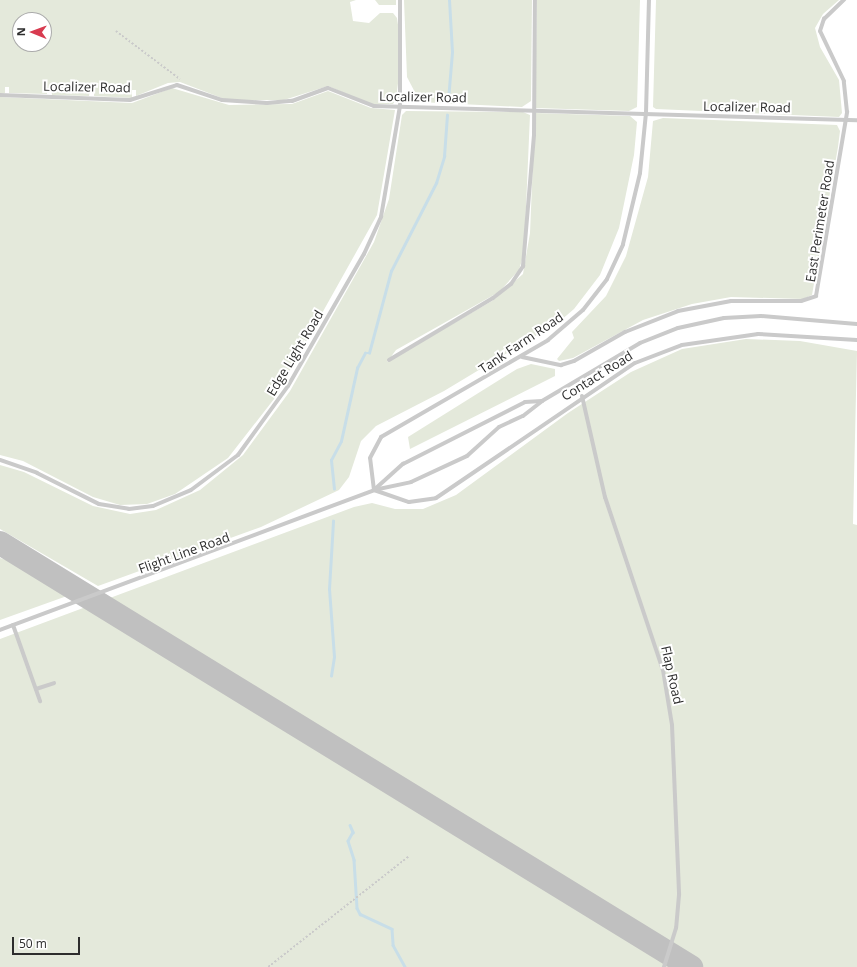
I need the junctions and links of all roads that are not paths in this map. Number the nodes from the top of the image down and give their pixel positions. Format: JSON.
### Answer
{"nodes":[{"id":1,"x":400,"y":0,"type":"edge"},
{"id":2,"x":535,"y":0,"type":"edge"},
{"id":3,"x":649,"y":0,"type":"edge"},
{"id":4,"x":844,"y":0,"type":"edge"},
{"id":5,"x":0,"y":95,"type":"edge"},
{"id":6,"x":400,"y":106,"type":"junction"},
{"id":7,"x":533,"y":110,"type":"junction"},
{"id":8,"x":646,"y":113,"type":"junction"},
{"id":9,"x":846,"y":120,"type":"junction"},
{"id":10,"x":857,"y":120,"type":"edge"},
{"id":11,"x":857,"y":324,"type":"edge"},
{"id":12,"x":857,"y":340,"type":"edge"},
{"id":13,"x":522,"y":357,"type":"junction"},
{"id":14,"x":389,"y":360,"type":"dead end"},
{"id":15,"x":582,"y":396,"type":"junction"},
{"id":16,"x":542,"y":401,"type":"junction"},
{"id":17,"x":0,"y":460,"type":"edge"},
{"id":18,"x":374,"y":490,"type":"junction"},
{"id":19,"x":13,"y":625,"type":"junction"},
{"id":20,"x":0,"y":630,"type":"edge"},
{"id":21,"x":54,"y":683,"type":"dead end"},
{"id":22,"x":36,"y":689,"type":"junction"},
{"id":23,"x":40,"y":700,"type":"dead end"},
{"id":24,"x":664,"y":967,"type":"edge"}],
"edges":[{"from":1,"to":6,"type":"lane","name":"Edge Light Road"},
{"from":2,"to":7,"type":"lane"},
{"from":3,"to":8,"type":"lane","name":"Tank Farm Road"},
{"from":4,"to":9,"type":"lane","name":"East Perimeter Road"},
{"from":5,"to":6,"type":"lane","name":"Localizer Road"},
{"from":6,"to":7,"type":"lane","name":"Localizer Road"},
{"from":6,"to":17,"type":"lane","name":"Edge Light Road"},
{"from":7,"to":8,"type":"lane","name":"Localizer Road"},
{"from":7,"to":14,"type":"lane"},
{"from":8,"to":9,"type":"lane","name":"Localizer Road"},
{"from":8,"to":13,"type":"lane","name":"Tank Farm Road"},
{"from":9,"to":10,"type":"lane","name":"Localizer Road"},
{"from":9,"to":13,"type":"lane","name":"East Perimeter Road"},
{"from":11,"to":16,"type":"lane","name":"Flight Line Road"},
{"from":12,"to":15,"type":"lane","name":"Contact Road"},
{"from":13,"to":18,"type":"lane","name":"Tank Farm Road"},
{"from":15,"to":18,"type":"lane","name":"Contact Road"},
{"from":15,"to":24,"type":"lane","name":"Flap Road"},
{"from":16,"to":18,"type":"lane","name":"Flight Line Road"},
{"from":16,"to":18,"type":"lane","name":"Flight Line Road"},
{"from":18,"to":19,"type":"lane","name":"Flight Line Road"},
{"from":19,"to":20,"type":"lane","name":"Flight Line Road"},
{"from":19,"to":22,"type":"lane"},
{"from":21,"to":22,"type":"lane"},
{"from":22,"to":23,"type":"lane"}]}
